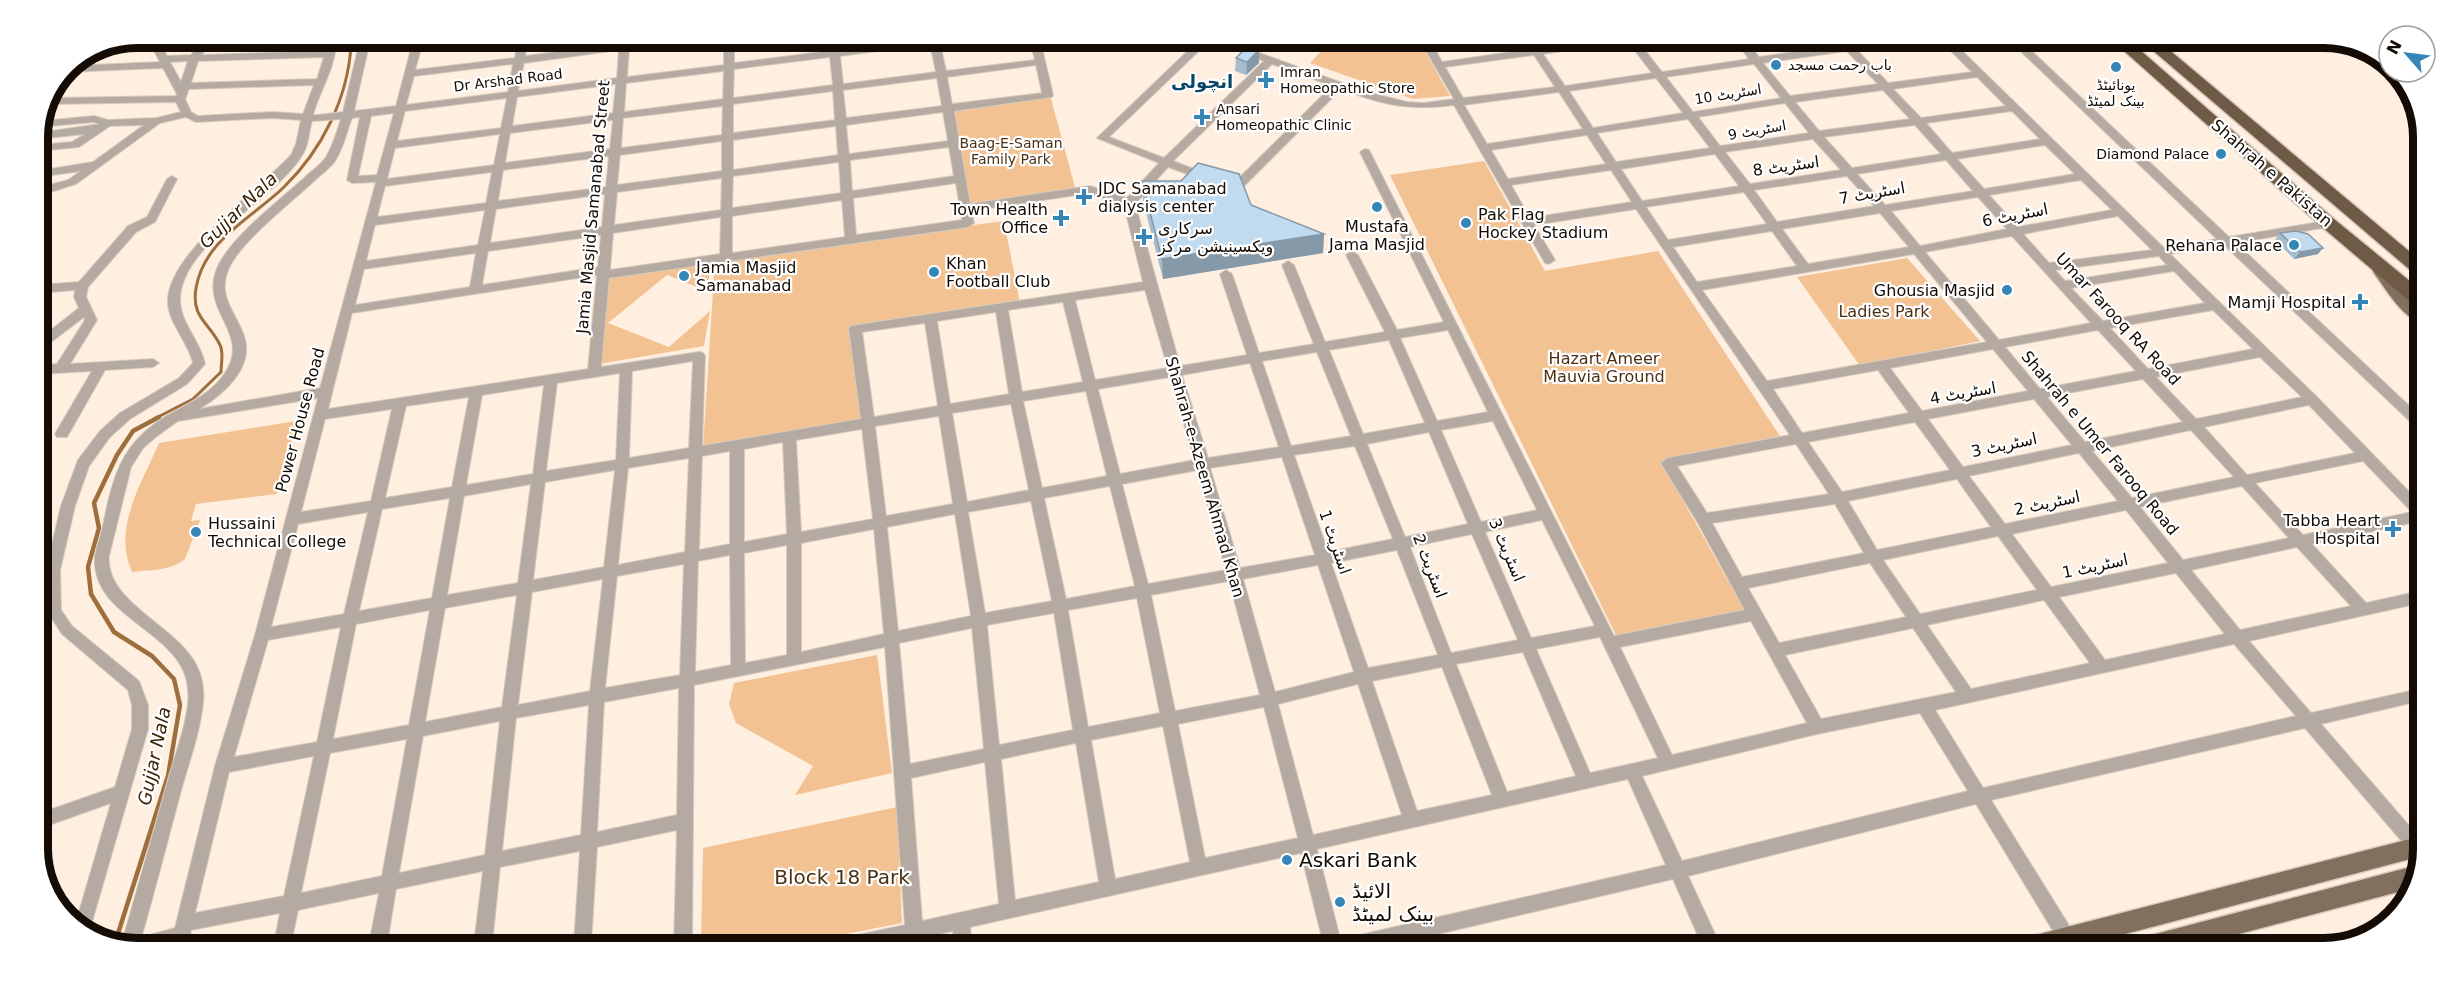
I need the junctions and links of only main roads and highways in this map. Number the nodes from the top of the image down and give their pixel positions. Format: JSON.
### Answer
{"nodes":[{"id":1,"x":2122,"y":48,"type":"edge"},
{"id":2,"x":2158,"y":48,"type":"edge"},
{"id":3,"x":2374,"y":260,"type":"junction"},
{"id":4,"x":2413,"y":263,"type":"edge"},
{"id":5,"x":2413,"y":293,"type":"edge"},
{"id":6,"x":2413,"y":309,"type":"edge"},
{"id":7,"x":2413,"y":848,"type":"edge"},
{"id":8,"x":2406,"y":882,"type":"edge"},
{"id":9,"x":2067,"y":938,"type":"edge"},
{"id":10,"x":2184,"y":938,"type":"edge"}],
"edges":[{"from":1,"to":3,"type":"highway","name":"Shahrah e Pakistan"},
{"from":2,"to":4,"type":"highway","name":"Shahrah e Pakistan"},
{"from":3,"to":5,"type":"highway","name":"Shahrah e Pakistan"},
{"from":3,"to":6,"type":"main road"},
{"from":7,"to":9,"type":"main road"},
{"from":8,"to":10,"type":"main road"}]}
